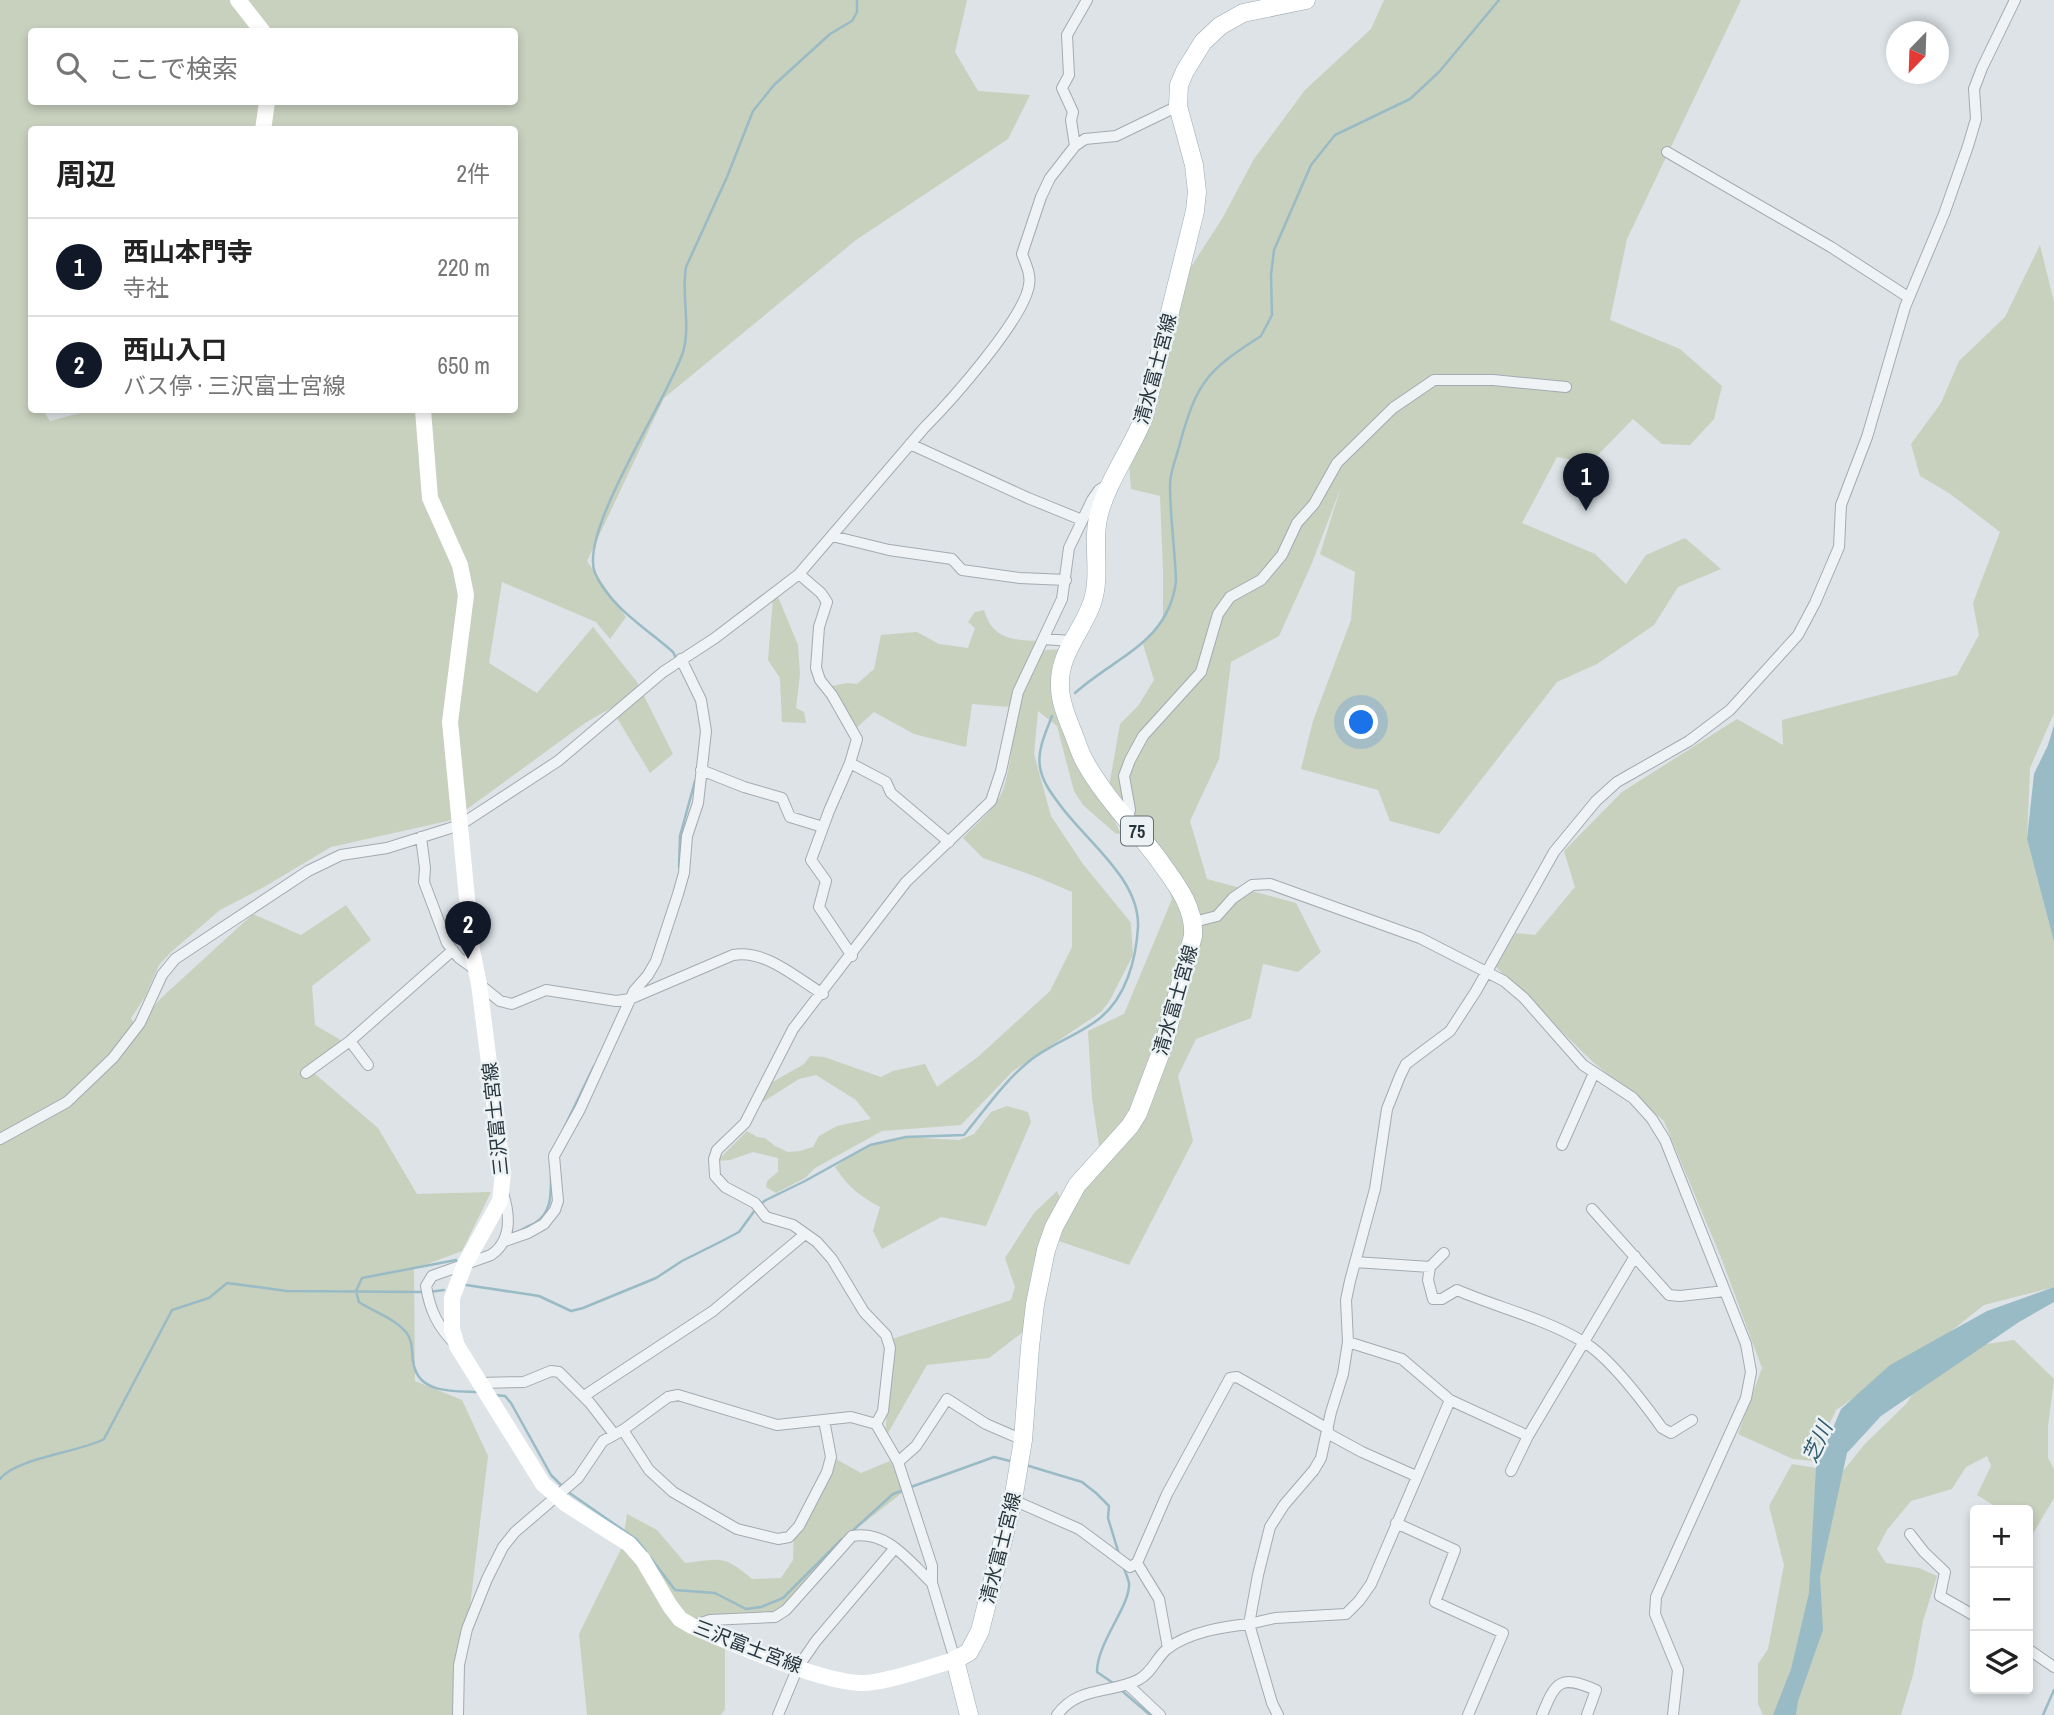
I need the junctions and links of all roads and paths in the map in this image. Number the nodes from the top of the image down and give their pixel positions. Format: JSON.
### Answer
{"nodes":[{"id":1,"x":238,"y":0,"type":"edge"},
{"id":2,"x":1087,"y":0,"type":"edge"},
{"id":3,"x":1306,"y":0,"type":"edge"},
{"id":4,"x":2015,"y":0,"type":"edge"},
{"id":5,"x":260,"y":28,"type":"edge"},
{"id":6,"x":266,"y":105,"type":"edge"},
{"id":7,"x":1178,"y":106,"type":"junction"},
{"id":8,"x":263,"y":126,"type":"edge"},
{"id":9,"x":1075,"y":146,"type":"junction"},
{"id":10,"x":1667,"y":152,"type":"dead end"},
{"id":11,"x":1908,"y":297,"type":"junction"},
{"id":12,"x":1566,"y":387,"type":"dead end"},
{"id":13,"x":423,"y":413,"type":"edge"},
{"id":14,"x":910,"y":444,"type":"junction"},
{"id":15,"x":1114,"y":481,"type":"junction"},
{"id":16,"x":1082,"y":520,"type":"junction"},
{"id":17,"x":832,"y":536,"type":"junction"},
{"id":18,"x":799,"y":574,"type":"junction"},
{"id":19,"x":1066,"y":580,"type":"junction"},
{"id":20,"x":1043,"y":639,"type":"junction"},
{"id":21,"x":1072,"y":641,"type":"junction"},
{"id":22,"x":677,"y":662,"type":"junction"},
{"id":23,"x":850,"y":764,"type":"junction"},
{"id":24,"x":701,"y":770,"type":"junction"},
{"id":25,"x":1127,"y":819,"type":"junction"},
{"id":26,"x":460,"y":825,"type":"junction"},
{"id":27,"x":823,"y":827,"type":"junction"},
{"id":28,"x":421,"y":836,"type":"junction"},
{"id":29,"x":949,"y":842,"type":"junction"},
{"id":30,"x":1194,"y":922,"type":"junction"},
{"id":31,"x":453,"y":950,"type":"junction"},
{"id":32,"x":852,"y":956,"type":"junction"},
{"id":33,"x":1487,"y":972,"type":"junction"},
{"id":34,"x":478,"y":977,"type":"junction"},
{"id":35,"x":823,"y":994,"type":"junction"},
{"id":36,"x":630,"y":999,"type":"junction"},
{"id":37,"x":350,"y":1041,"type":"junction"},
{"id":38,"x":368,"y":1065,"type":"dead end"},
{"id":39,"x":306,"y":1073,"type":"dead end"},
{"id":40,"x":1594,"y":1073,"type":"junction"},
{"id":41,"x":0,"y":1139,"type":"edge"},
{"id":42,"x":1562,"y":1145,"type":"dead end"},
{"id":43,"x":502,"y":1190,"type":"junction"},
{"id":44,"x":1592,"y":1209,"type":"dead end"},
{"id":45,"x":805,"y":1234,"type":"junction"},
{"id":46,"x":505,"y":1241,"type":"junction"},
{"id":47,"x":1444,"y":1253,"type":"dead end"},
{"id":48,"x":1635,"y":1256,"type":"junction"},
{"id":49,"x":1355,"y":1262,"type":"junction"},
{"id":50,"x":466,"y":1264,"type":"junction"},
{"id":51,"x":1430,"y":1267,"type":"junction"},
{"id":52,"x":1725,"y":1291,"type":"junction"},
{"id":53,"x":1348,"y":1342,"type":"junction"},
{"id":54,"x":1585,"y":1342,"type":"junction"},
{"id":55,"x":457,"y":1346,"type":"junction"},
{"id":56,"x":483,"y":1389,"type":"junction"},
{"id":57,"x":584,"y":1396,"type":"junction"},
{"id":58,"x":1450,"y":1401,"type":"junction"},
{"id":59,"x":824,"y":1420,"type":"junction"},
{"id":60,"x":1692,"y":1420,"type":"dead end"},
{"id":61,"x":876,"y":1424,"type":"junction"},
{"id":62,"x":1328,"y":1431,"type":"junction"},
{"id":63,"x":618,"y":1432,"type":"junction"},
{"id":64,"x":1528,"y":1436,"type":"junction"},
{"id":65,"x":1023,"y":1440,"type":"junction"},
{"id":66,"x":898,"y":1462,"type":"junction"},
{"id":67,"x":1511,"y":1471,"type":"dead end"},
{"id":68,"x":1416,"y":1476,"type":"junction"},
{"id":69,"x":561,"y":1492,"type":"junction"},
{"id":70,"x":1013,"y":1500,"type":"junction"},
{"id":71,"x":1396,"y":1523,"type":"junction"},
{"id":72,"x":1910,"y":1534,"type":"dead end"},
{"id":73,"x":895,"y":1548,"type":"junction"},
{"id":74,"x":1137,"y":1563,"type":"junction"},
{"id":75,"x":932,"y":1583,"type":"junction"},
{"id":76,"x":1970,"y":1613,"type":"edge"},
{"id":77,"x":1249,"y":1624,"type":"junction"},
{"id":78,"x":692,"y":1626,"type":"junction"},
{"id":79,"x":1168,"y":1648,"type":"junction"},
{"id":80,"x":2033,"y":1652,"type":"edge"},
{"id":81,"x":955,"y":1660,"type":"junction"},
{"id":82,"x":798,"y":1667,"type":"junction"},
{"id":83,"x":2054,"y":1667,"type":"edge"},
{"id":84,"x":1127,"y":1684,"type":"junction"},
{"id":85,"x":458,"y":1715,"type":"edge"},
{"id":86,"x":778,"y":1715,"type":"edge"},
{"id":87,"x":969,"y":1715,"type":"edge"},
{"id":88,"x":1057,"y":1715,"type":"edge"},
{"id":89,"x":1160,"y":1715,"type":"edge"},
{"id":90,"x":1278,"y":1715,"type":"edge"},
{"id":91,"x":1468,"y":1715,"type":"edge"},
{"id":92,"x":1542,"y":1715,"type":"edge"},
{"id":93,"x":1587,"y":1715,"type":"edge"},
{"id":94,"x":1673,"y":1715,"type":"edge"}],
"edges":[{"from":1,"to":5,"type":"main road"},
{"from":2,"to":9,"type":"street"},
{"from":3,"to":7,"type":"main road","name":"清水富士宮線","number":"75"},
{"from":4,"to":11,"type":"street"},
{"from":6,"to":8,"type":"main road"},
{"from":7,"to":9,"type":"street"},
{"from":7,"to":15,"type":"main road","name":"清水富士宮線","number":"75"},
{"from":9,"to":14,"type":"street"},
{"from":10,"to":11,"type":"street"},
{"from":11,"to":33,"type":"street"},
{"from":12,"to":25,"type":"street"},
{"from":13,"to":26,"type":"main road","name":"三沢富士宮線"},
{"from":14,"to":16,"type":"street"},
{"from":14,"to":17,"type":"street"},
{"from":15,"to":16,"type":"street"},
{"from":15,"to":21,"type":"main road","name":"清水富士宮線","number":"75"},
{"from":16,"to":19,"type":"street"},
{"from":17,"to":18,"type":"street"},
{"from":17,"to":19,"type":"street"},
{"from":18,"to":22,"type":"street"},
{"from":18,"to":23,"type":"street"},
{"from":19,"to":20,"type":"street"},
{"from":20,"to":21,"type":"street"},
{"from":20,"to":29,"type":"street"},
{"from":21,"to":25,"type":"main road","name":"清水富士宮線","number":"75"},
{"from":22,"to":24,"type":"street"},
{"from":22,"to":26,"type":"street"},
{"from":23,"to":27,"type":"street"},
{"from":23,"to":29,"type":"street"},
{"from":24,"to":27,"type":"street"},
{"from":24,"to":36,"type":"street"},
{"from":25,"to":30,"type":"main road","name":"清水富士宮線","number":"75"},
{"from":26,"to":28,"type":"street"},
{"from":26,"to":34,"type":"main road","name":"三沢富士宮線"},
{"from":27,"to":32,"type":"street"},
{"from":28,"to":31,"type":"street"},
{"from":28,"to":41,"type":"street"},
{"from":29,"to":32,"type":"street"},
{"from":30,"to":33,"type":"street"},
{"from":30,"to":65,"type":"main road","name":"清水富士宮線"},
{"from":31,"to":34,"type":"street"},
{"from":31,"to":37,"type":"street"},
{"from":32,"to":35,"type":"street"},
{"from":33,"to":40,"type":"street"},
{"from":33,"to":49,"type":"street"},
{"from":34,"to":36,"type":"street"},
{"from":34,"to":43,"type":"main road","name":"三沢富士宮線"},
{"from":35,"to":36,"type":"street"},
{"from":35,"to":45,"type":"street"},
{"from":36,"to":46,"type":"street"},
{"from":37,"to":38,"type":"street"},
{"from":37,"to":39,"type":"street"},
{"from":40,"to":42,"type":"street"},
{"from":40,"to":52,"type":"street"},
{"from":43,"to":46,"type":"street"},
{"from":43,"to":50,"type":"main road","name":"三沢富士宮線"},
{"from":44,"to":48,"type":"street"},
{"from":45,"to":57,"type":"street"},
{"from":45,"to":61,"type":"street"},
{"from":46,"to":50,"type":"street"},
{"from":47,"to":51,"type":"street"},
{"from":48,"to":52,"type":"street"},
{"from":48,"to":54,"type":"street"},
{"from":49,"to":51,"type":"street"},
{"from":49,"to":53,"type":"street"},
{"from":50,"to":55,"type":"main road","name":"三沢富士宮線"},
{"from":50,"to":55,"type":"street"},
{"from":51,"to":54,"type":"street"},
{"from":52,"to":94,"type":"street"},
{"from":53,"to":58,"type":"street"},
{"from":53,"to":62,"type":"street"},
{"from":54,"to":60,"type":"street"},
{"from":54,"to":64,"type":"street"},
{"from":55,"to":56,"type":"main road","name":"三沢富士宮線"},
{"from":56,"to":57,"type":"street"},
{"from":56,"to":69,"type":"main road","name":"三沢富士宮線"},
{"from":57,"to":63,"type":"street"},
{"from":58,"to":64,"type":"street"},
{"from":58,"to":68,"type":"street"},
{"from":59,"to":61,"type":"street"},
{"from":59,"to":63,"type":"street"},
{"from":59,"to":63,"type":"street"},
{"from":61,"to":66,"type":"street"},
{"from":62,"to":68,"type":"street"},
{"from":62,"to":74,"type":"street"},
{"from":62,"to":77,"type":"street"},
{"from":63,"to":69,"type":"street"},
{"from":64,"to":67,"type":"street"},
{"from":65,"to":66,"type":"street"},
{"from":65,"to":70,"type":"main road","name":"清水富士宮線"},
{"from":66,"to":75,"type":"street"},
{"from":68,"to":71,"type":"street"},
{"from":69,"to":78,"type":"main road","name":"三沢富士宮線"},
{"from":69,"to":85,"type":"street"},
{"from":70,"to":74,"type":"street"},
{"from":70,"to":81,"type":"main road","name":"清水富士宮線"},
{"from":71,"to":77,"type":"street"},
{"from":71,"to":91,"type":"street"},
{"from":72,"to":76,"type":"street"},
{"from":73,"to":75,"type":"street"},
{"from":73,"to":78,"type":"street"},
{"from":73,"to":82,"type":"street"},
{"from":74,"to":79,"type":"street"},
{"from":75,"to":81,"type":"street"},
{"from":77,"to":79,"type":"street"},
{"from":77,"to":90,"type":"street"},
{"from":78,"to":82,"type":"main road","name":"三沢富士宮線"},
{"from":79,"to":84,"type":"street"},
{"from":80,"to":83,"type":"street"},
{"from":81,"to":82,"type":"main road","name":"三沢富士宮線"},
{"from":81,"to":87,"type":"main road"},
{"from":82,"to":86,"type":"street"},
{"from":84,"to":88,"type":"street"},
{"from":84,"to":89,"type":"street"},
{"from":92,"to":93,"type":"street"}]}
